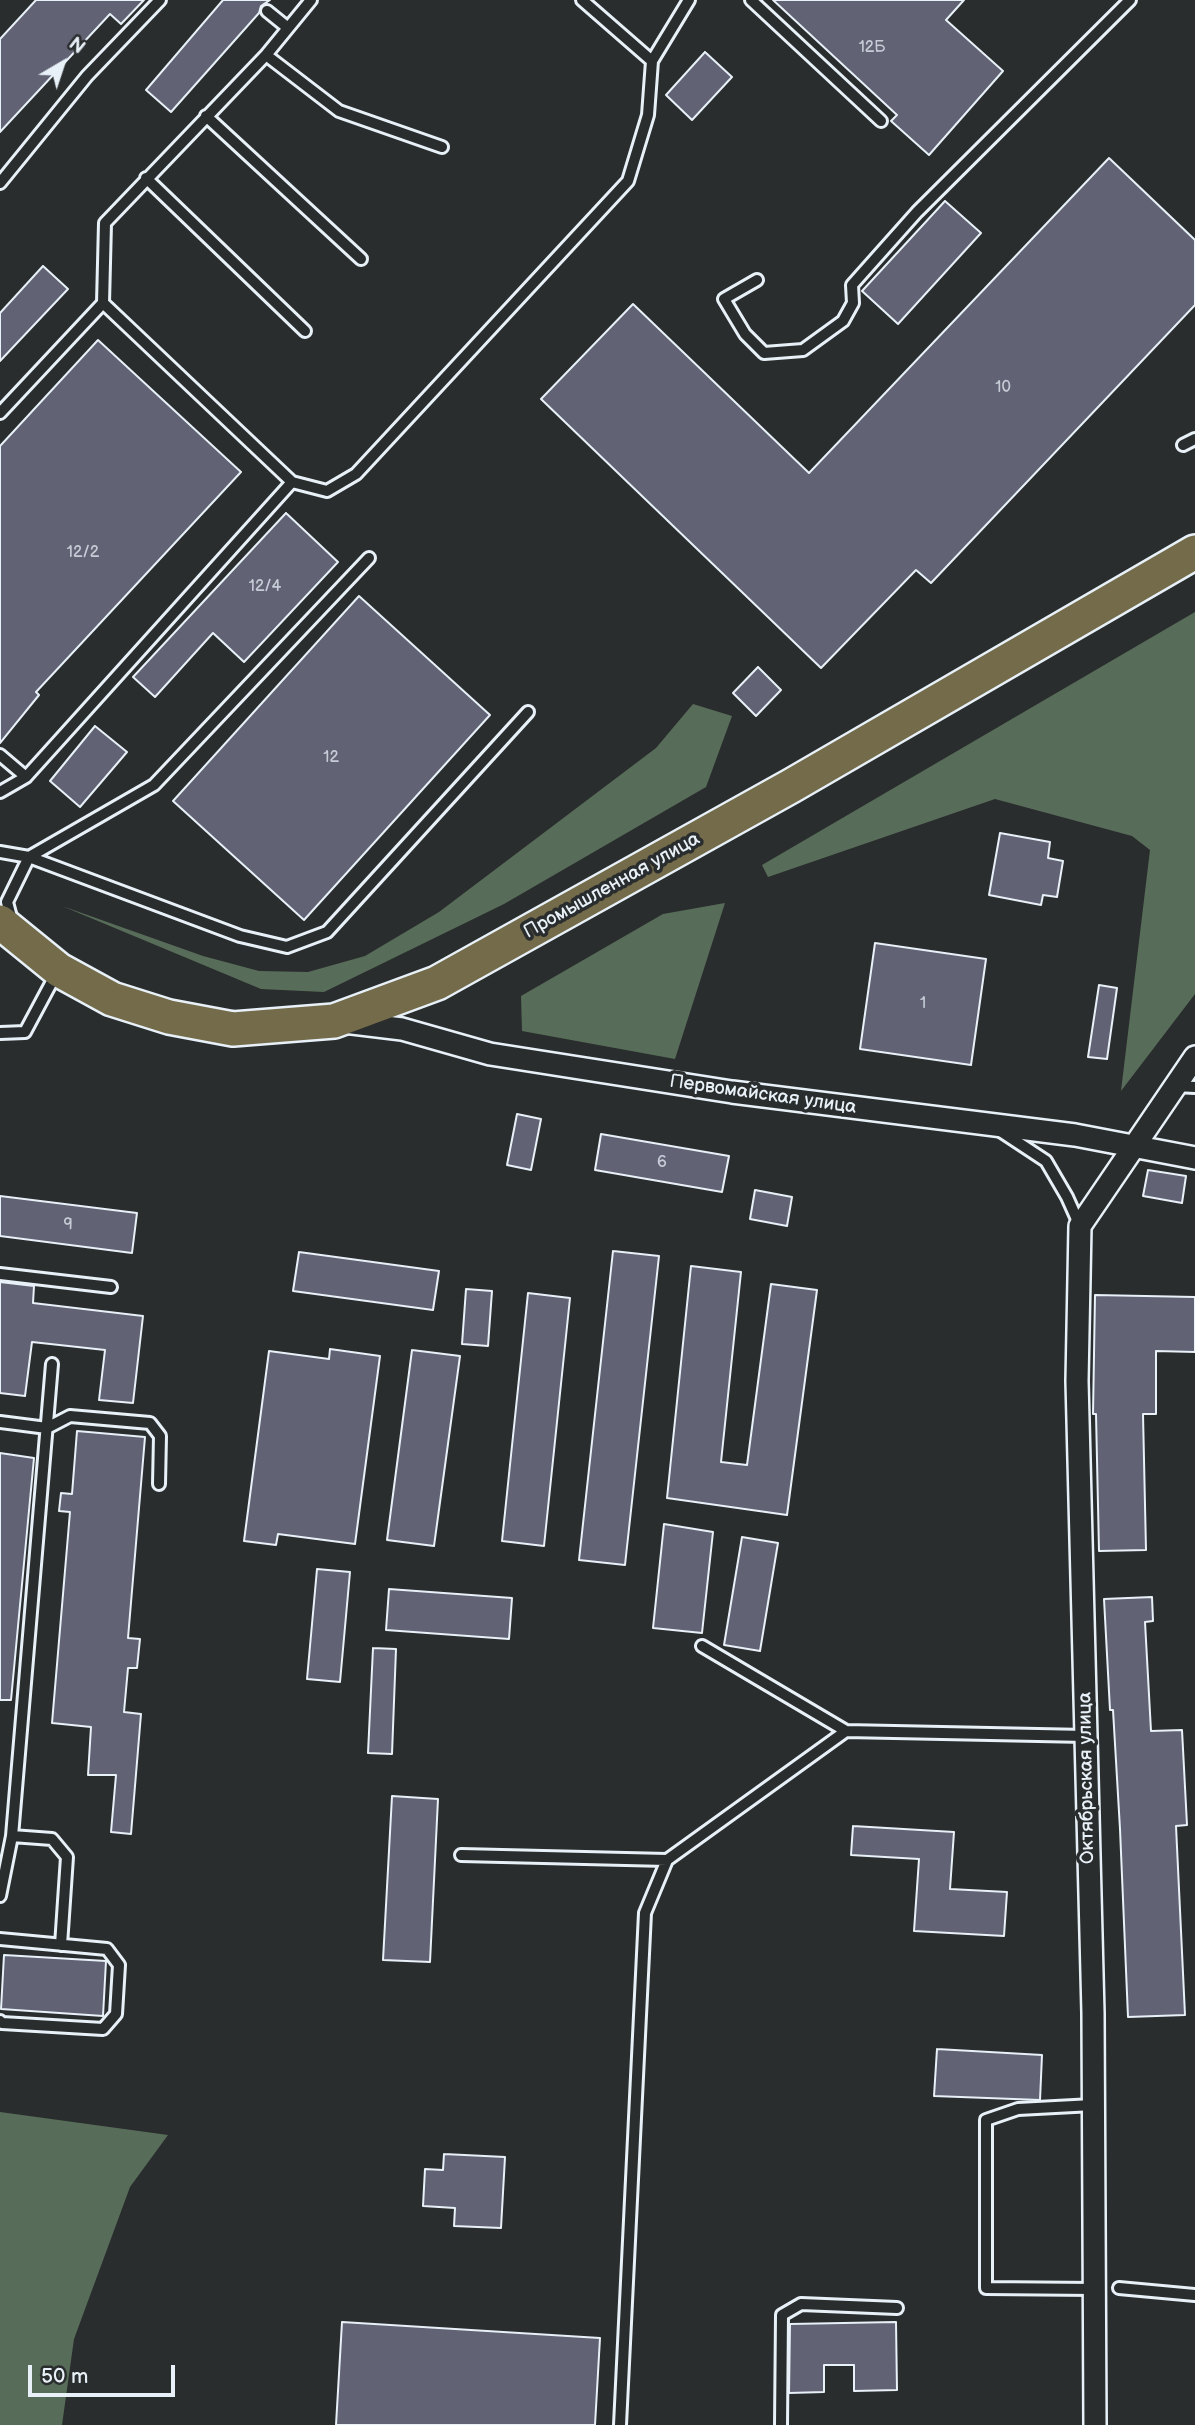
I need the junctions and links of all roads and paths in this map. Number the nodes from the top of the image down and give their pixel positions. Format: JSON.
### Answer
{"nodes":[{"id":1,"x":160,"y":0,"type":"edge"},
{"id":2,"x":311,"y":0,"type":"edge"},
{"id":3,"x":582,"y":0,"type":"edge"},
{"id":4,"x":689,"y":0,"type":"edge"},
{"id":5,"x":751,"y":0,"type":"edge"},
{"id":6,"x":1130,"y":0,"type":"edge"},
{"id":7,"x":267,"y":11,"type":"dead end"},
{"id":8,"x":288,"y":28,"type":"junction"},
{"id":9,"x":266,"y":55,"type":"junction"},
{"id":10,"x":652,"y":61,"type":"junction"},
{"id":11,"x":206,"y":116,"type":"junction"},
{"id":12,"x":881,"y":121,"type":"dead end"},
{"id":13,"x":442,"y":147,"type":"dead end"},
{"id":14,"x":146,"y":178,"type":"junction"},
{"id":15,"x":0,"y":183,"type":"edge"},
{"id":16,"x":361,"y":259,"type":"dead end"},
{"id":17,"x":757,"y":280,"type":"dead end"},
{"id":18,"x":103,"y":303,"type":"junction"},
{"id":19,"x":305,"y":331,"type":"dead end"},
{"id":20,"x":0,"y":413,"type":"edge"},
{"id":21,"x":1195,"y":439,"type":"edge"},
{"id":22,"x":1183,"y":445,"type":"dead end"},
{"id":23,"x":292,"y":482,"type":"junction"},
{"id":24,"x":1195,"y":552,"type":"edge"},
{"id":25,"x":369,"y":558,"type":"dead end"},
{"id":26,"x":528,"y":712,"type":"dead end"},
{"id":27,"x":0,"y":755,"type":"edge"},
{"id":28,"x":26,"y":777,"type":"junction"},
{"id":29,"x":0,"y":792,"type":"edge"},
{"id":30,"x":0,"y":852,"type":"edge"},
{"id":31,"x":29,"y":857,"type":"junction"},
{"id":32,"x":8,"y":929,"type":"edge"},
{"id":33,"x":59,"y":970,"type":"junction"},
{"id":34,"x":334,"y":1021,"type":"junction"},
{"id":35,"x":0,"y":1033,"type":"edge"},
{"id":36,"x":1195,"y":1057,"type":"edge"},
{"id":37,"x":1185,"y":1087,"type":"edge"},
{"id":38,"x":990,"y":1124,"type":"junction"},
{"id":39,"x":1134,"y":1147,"type":"junction"},
{"id":40,"x":1195,"y":1158,"type":"edge"},
{"id":41,"x":1080,"y":1226,"type":"junction"},
{"id":42,"x":0,"y":1274,"type":"edge"},
{"id":43,"x":111,"y":1287,"type":"dead end"},
{"id":44,"x":52,"y":1364,"type":"dead end"},
{"id":45,"x":0,"y":1422,"type":"edge"},
{"id":46,"x":47,"y":1428,"type":"junction"},
{"id":47,"x":159,"y":1484,"type":"dead end"},
{"id":48,"x":702,"y":1646,"type":"dead end"},
{"id":49,"x":846,"y":1731,"type":"junction"},
{"id":50,"x":1086,"y":1736,"type":"junction"},
{"id":51,"x":12,"y":1836,"type":"junction"},
{"id":52,"x":461,"y":1855,"type":"dead end"},
{"id":53,"x":667,"y":1860,"type":"junction"},
{"id":54,"x":0,"y":1896,"type":"edge"},
{"id":55,"x":0,"y":1939,"type":"edge"},
{"id":56,"x":61,"y":1945,"type":"junction"},
{"id":57,"x":0,"y":2021,"type":"edge"},
{"id":58,"x":1093,"y":2105,"type":"junction"},
{"id":59,"x":1119,"y":2288,"type":"dead end"},
{"id":60,"x":1094,"y":2289,"type":"junction"},
{"id":61,"x":1195,"y":2295,"type":"edge"},
{"id":62,"x":897,"y":2308,"type":"dead end"},
{"id":63,"x":620,"y":2425,"type":"edge"},
{"id":64,"x":780,"y":2425,"type":"edge"},
{"id":65,"x":1095,"y":2425,"type":"edge"}],
"edges":[{"from":1,"to":15,"type":"lane"},
{"from":2,"to":8,"type":"lane"},
{"from":3,"to":10,"type":"lane"},
{"from":4,"to":10,"type":"lane"},
{"from":5,"to":12,"type":"lane"},
{"from":6,"to":17,"type":"lane"},
{"from":7,"to":8,"type":"lane"},
{"from":8,"to":9,"type":"lane"},
{"from":9,"to":11,"type":"lane"},
{"from":9,"to":13,"type":"lane"},
{"from":10,"to":23,"type":"lane"},
{"from":11,"to":14,"type":"lane"},
{"from":11,"to":16,"type":"lane"},
{"from":14,"to":18,"type":"lane"},
{"from":14,"to":19,"type":"lane"},
{"from":18,"to":20,"type":"lane"},
{"from":18,"to":23,"type":"lane"},
{"from":21,"to":22,"type":"lane"},
{"from":23,"to":28,"type":"lane"},
{"from":24,"to":34,"type":"main road","name":"Промышленная улица"},
{"from":25,"to":31,"type":"lane"},
{"from":26,"to":31,"type":"lane"},
{"from":27,"to":28,"type":"lane"},
{"from":28,"to":29,"type":"lane"},
{"from":30,"to":31,"type":"lane"},
{"from":31,"to":32,"type":"lane"},
{"from":32,"to":33,"type":"main road","name":"Промышленная улица"},
{"from":33,"to":34,"type":"main road","name":"Промышленная улица"},
{"from":33,"to":35,"type":"lane"},
{"from":34,"to":38,"type":"street","name":"Первомайская улица"},
{"from":36,"to":37,"type":"street"},
{"from":37,"to":39,"type":"street"},
{"from":38,"to":39,"type":"street","name":"Первомайская улица"},
{"from":38,"to":41,"type":"lane"},
{"from":39,"to":40,"type":"street","name":"Первомайская улица"},
{"from":39,"to":41,"type":"street"},
{"from":41,"to":50,"type":"street","name":"Октябрьская улица"},
{"from":42,"to":43,"type":"lane"},
{"from":44,"to":46,"type":"lane"},
{"from":45,"to":46,"type":"lane"},
{"from":46,"to":47,"type":"lane"},
{"from":46,"to":51,"type":"lane"},
{"from":48,"to":49,"type":"lane"},
{"from":49,"to":50,"type":"lane"},
{"from":49,"to":53,"type":"lane"},
{"from":50,"to":58,"type":"street","name":"Октябрьская улица"},
{"from":51,"to":54,"type":"lane"},
{"from":51,"to":56,"type":"lane"},
{"from":52,"to":53,"type":"lane"},
{"from":53,"to":63,"type":"lane"},
{"from":55,"to":56,"type":"lane"},
{"from":56,"to":57,"type":"lane"},
{"from":58,"to":60,"type":"street","name":"Октябрьская улица"},
{"from":58,"to":60,"type":"lane"},
{"from":59,"to":61,"type":"lane"},
{"from":60,"to":65,"type":"street","name":"Октябрьская улица"},
{"from":62,"to":64,"type":"lane"}]}
